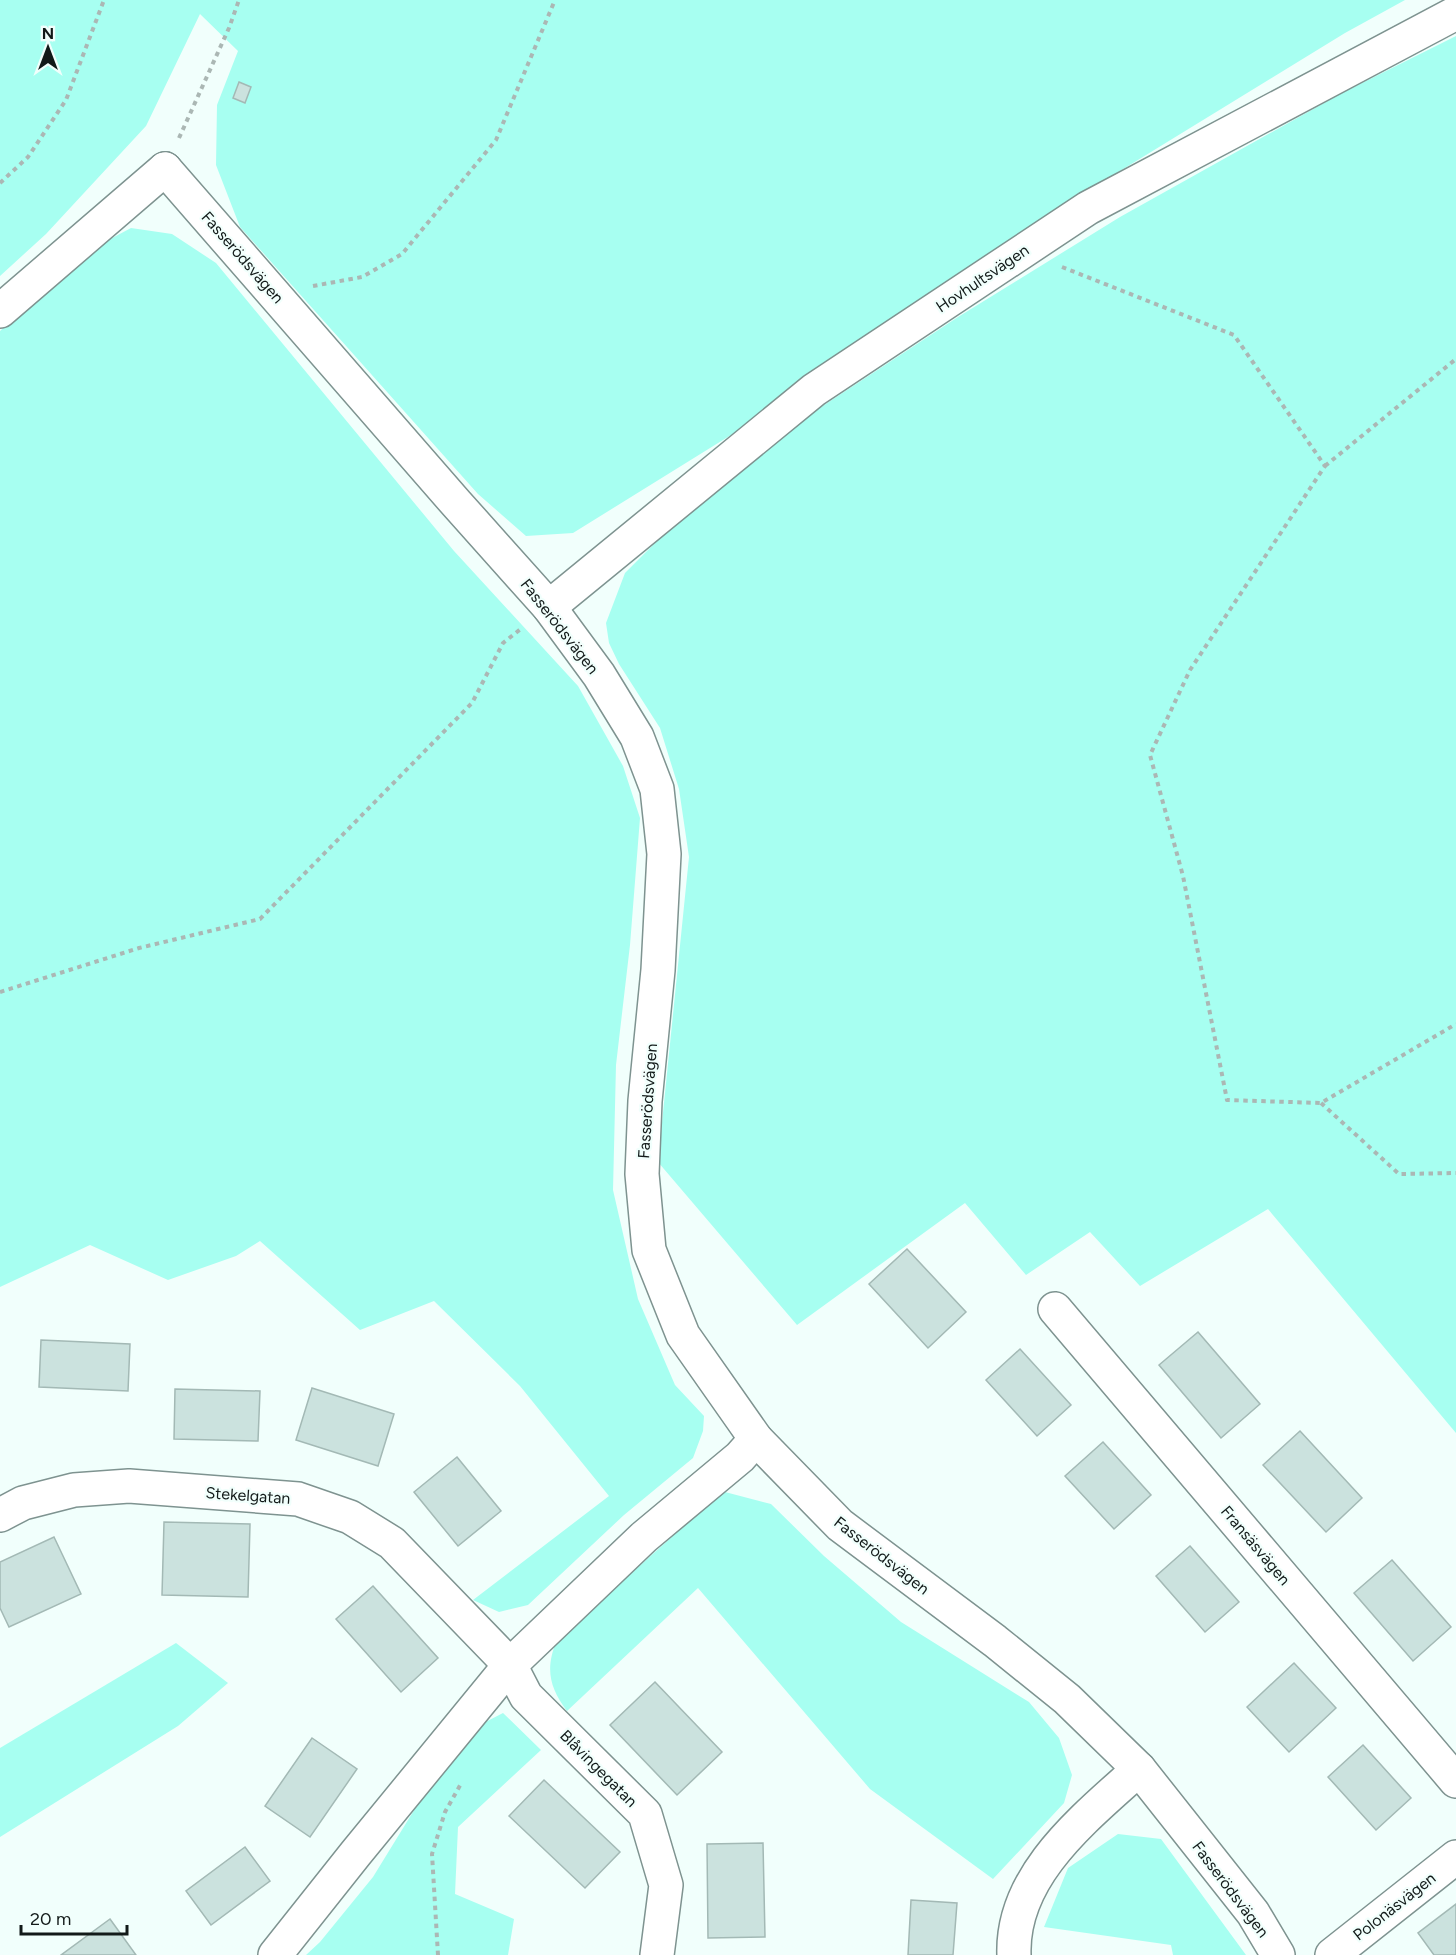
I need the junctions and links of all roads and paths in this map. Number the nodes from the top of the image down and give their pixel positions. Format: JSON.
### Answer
{"nodes":[{"id":1,"x":104,"y":0,"type":"edge"},
{"id":2,"x":239,"y":0,"type":"edge"},
{"id":3,"x":555,"y":0,"type":"edge"},
{"id":4,"x":1456,"y":13,"type":"edge"},
{"id":5,"x":165,"y":169,"type":"junction"},
{"id":6,"x":0,"y":183,"type":"edge"},
{"id":7,"x":1022,"y":252,"type":"junction"},
{"id":8,"x":275,"y":293,"type":"junction"},
{"id":9,"x":0,"y":311,"type":"edge"},
{"id":10,"x":1456,"y":359,"type":"edge"},
{"id":11,"x":1325,"y":466,"type":"junction"},
{"id":12,"x":549,"y":607,"type":"junction"},
{"id":13,"x":0,"y":992,"type":"edge"},
{"id":14,"x":1456,"y":1024,"type":"edge"},
{"id":15,"x":1321,"y":1104,"type":"junction"},
{"id":16,"x":1456,"y":1173,"type":"edge"},
{"id":17,"x":1055,"y":1309,"type":"dead end"},
{"id":18,"x":756,"y":1439,"type":"junction"},
{"id":19,"x":0,"y":1515,"type":"edge"},
{"id":20,"x":510,"y":1665,"type":"junction"},
{"id":21,"x":1139,"y":1769,"type":"junction"},
{"id":22,"x":466,"y":1775,"type":"dead end"},
{"id":23,"x":1456,"y":1781,"type":"edge"},
{"id":24,"x":1456,"y":1857,"type":"edge"},
{"id":25,"x":275,"y":1955,"type":"edge"},
{"id":26,"x":438,"y":1955,"type":"edge"},
{"id":27,"x":657,"y":1955,"type":"edge"},
{"id":28,"x":1014,"y":1955,"type":"edge"},
{"id":29,"x":1278,"y":1955,"type":"edge"},
{"id":30,"x":1332,"y":1955,"type":"edge"}],
"edges":[{"from":1,"to":6,"type":"path"},
{"from":2,"to":5,"type":"path"},
{"from":3,"to":8,"type":"path"},
{"from":4,"to":7,"type":"street","name":"Hovhultsvägen"},
{"from":5,"to":8,"type":"street","name":"Fasserödsvägen"},
{"from":5,"to":9,"type":"street"},
{"from":7,"to":11,"type":"path"},
{"from":7,"to":12,"type":"street","name":"Hovhultsvägen"},
{"from":8,"to":12,"type":"street","name":"Fasserödsvägen"},
{"from":10,"to":11,"type":"path"},
{"from":11,"to":15,"type":"path"},
{"from":12,"to":13,"type":"path"},
{"from":12,"to":18,"type":"street","name":"Fasserödsvägen"},
{"from":14,"to":15,"type":"path"},
{"from":15,"to":16,"type":"path"},
{"from":17,"to":23,"type":"street","name":"Fransäsvägen"},
{"from":18,"to":20,"type":"street"},
{"from":18,"to":21,"type":"street","name":"Fasserödsvägen"},
{"from":19,"to":20,"type":"street","name":"Stekelgatan"},
{"from":20,"to":25,"type":"street"},
{"from":20,"to":27,"type":"street","name":"Blåvingegatan"},
{"from":21,"to":28,"type":"street"},
{"from":21,"to":29,"type":"street","name":"Fasserödsvägen"},
{"from":22,"to":26,"type":"path"},
{"from":24,"to":30,"type":"street","name":"Polonäsvägen"}]}
